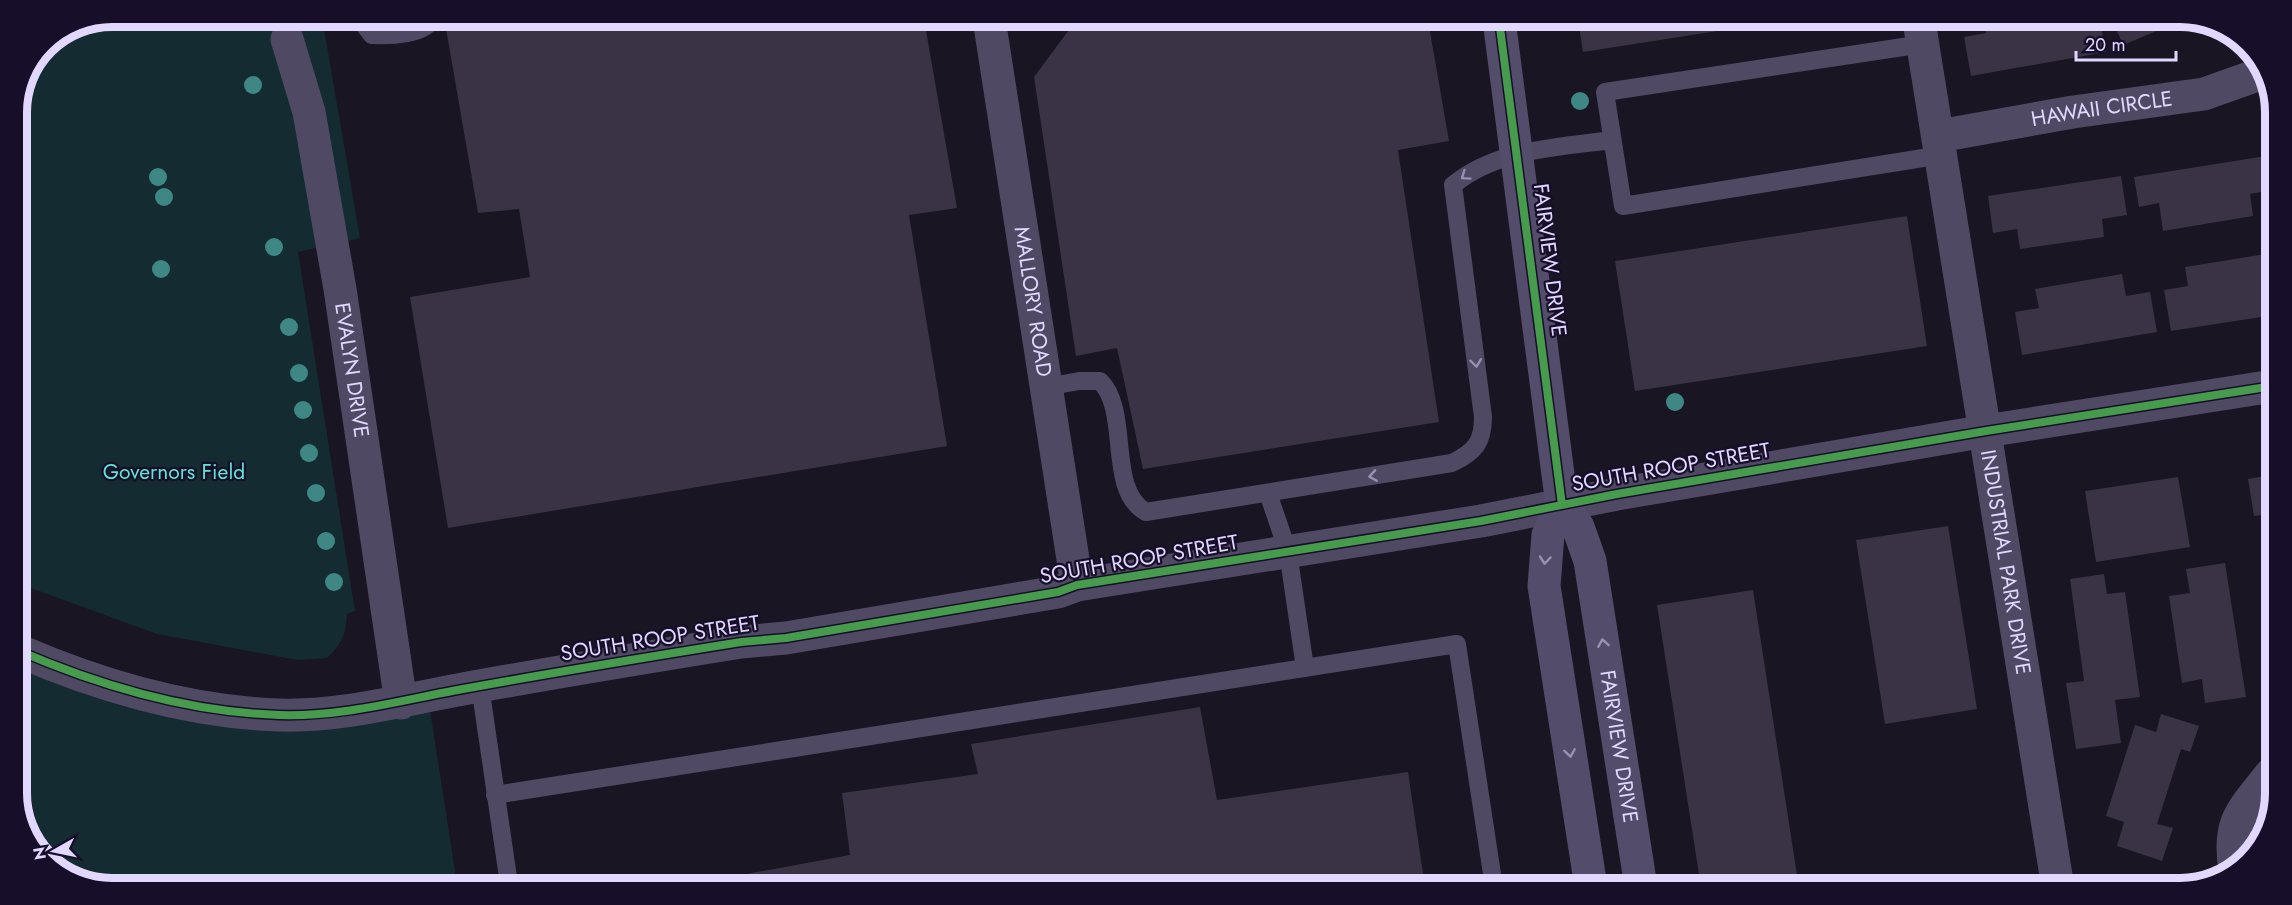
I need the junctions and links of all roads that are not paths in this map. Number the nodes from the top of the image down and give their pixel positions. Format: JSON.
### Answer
{"nodes":[{"id":1,"x":366,"y":27,"type":"edge"},
{"id":2,"x":426,"y":27,"type":"edge"},
{"id":3,"x":990,"y":27,"type":"edge"},
{"id":4,"x":1500,"y":27,"type":"edge"},
{"id":5,"x":1921,"y":32,"type":"edge"},
{"id":6,"x":287,"y":39,"type":"dead end"},
{"id":7,"x":2256,"y":75,"type":"edge"},
{"id":8,"x":1612,"y":140,"type":"junction"},
{"id":9,"x":1940,"y":146,"type":"junction"},
{"id":10,"x":1519,"y":154,"type":"junction"},
{"id":11,"x":1046,"y":387,"type":"junction"},
{"id":12,"x":2265,"y":387,"type":"edge"},
{"id":13,"x":1986,"y":431,"type":"junction"},
{"id":14,"x":1268,"y":493,"type":"junction"},
{"id":15,"x":1562,"y":505,"type":"junction"},
{"id":16,"x":1288,"y":552,"type":"junction"},
{"id":17,"x":1077,"y":585,"type":"junction"},
{"id":18,"x":27,"y":654,"type":"edge"},
{"id":19,"x":1305,"y":668,"type":"junction"},
{"id":20,"x":480,"y":686,"type":"junction"},
{"id":21,"x":401,"y":703,"type":"junction"},
{"id":22,"x":2265,"y":782,"type":"edge"},
{"id":23,"x":495,"y":795,"type":"junction"},
{"id":24,"x":2233,"y":859,"type":"edge"},
{"id":25,"x":508,"y":878,"type":"edge"},
{"id":26,"x":1493,"y":878,"type":"edge"},
{"id":27,"x":1590,"y":878,"type":"edge"},
{"id":28,"x":1640,"y":878,"type":"edge"},
{"id":29,"x":2056,"y":878,"type":"edge"}],
"edges":[{"from":1,"to":2,"type":"lane"},
{"from":3,"to":11,"type":"street","name":"MALLORY ROAD"},
{"from":4,"to":10,"type":"main road","name":"FAIRVIEW DRIVE"},
{"from":5,"to":8,"type":"lane"},
{"from":5,"to":9,"type":"street","name":"INDUSTRIAL PARK DRIVE"},
{"from":6,"to":21,"type":"street","name":"EVALYN DRIVE"},
{"from":7,"to":9,"type":"street","name":"HAWAII CIRCLE"},
{"from":8,"to":9,"type":"lane"},
{"from":8,"to":10,"type":"lane"},
{"from":9,"to":13,"type":"street","name":"INDUSTRIAL PARK DRIVE"},
{"from":10,"to":14,"type":"lane","one_way":true},
{"from":10,"to":15,"type":"main road","name":"FAIRVIEW DRIVE"},
{"from":11,"to":14,"type":"lane"},
{"from":11,"to":17,"type":"street","name":"MALLORY ROAD"},
{"from":12,"to":13,"type":"street","name":"SOUTH ROOP STREET"},
{"from":13,"to":15,"type":"street","name":"SOUTH ROOP STREET"},
{"from":13,"to":29,"type":"street","name":"INDUSTRIAL PARK DRIVE"},
{"from":14,"to":16,"type":"lane"},
{"from":15,"to":16,"type":"street","name":"SOUTH ROOP STREET"},
{"from":15,"to":27,"type":"main road","one_way":true},
{"from":28,"to":15,"type":"main road","name":"FAIRVIEW DRIVE","one_way":true},
{"from":16,"to":17,"type":"street","name":"SOUTH ROOP STREET"},
{"from":16,"to":19,"type":"lane"},
{"from":17,"to":20,"type":"street","name":"SOUTH ROOP STREET"},
{"from":18,"to":21,"type":"street","name":"SOUTH ROOP STREET"},
{"from":19,"to":23,"type":"lane"},
{"from":19,"to":26,"type":"lane"},
{"from":20,"to":21,"type":"street","name":"SOUTH ROOP STREET"},
{"from":20,"to":23,"type":"lane"},
{"from":22,"to":24,"type":"street"},
{"from":23,"to":25,"type":"lane"}]}
